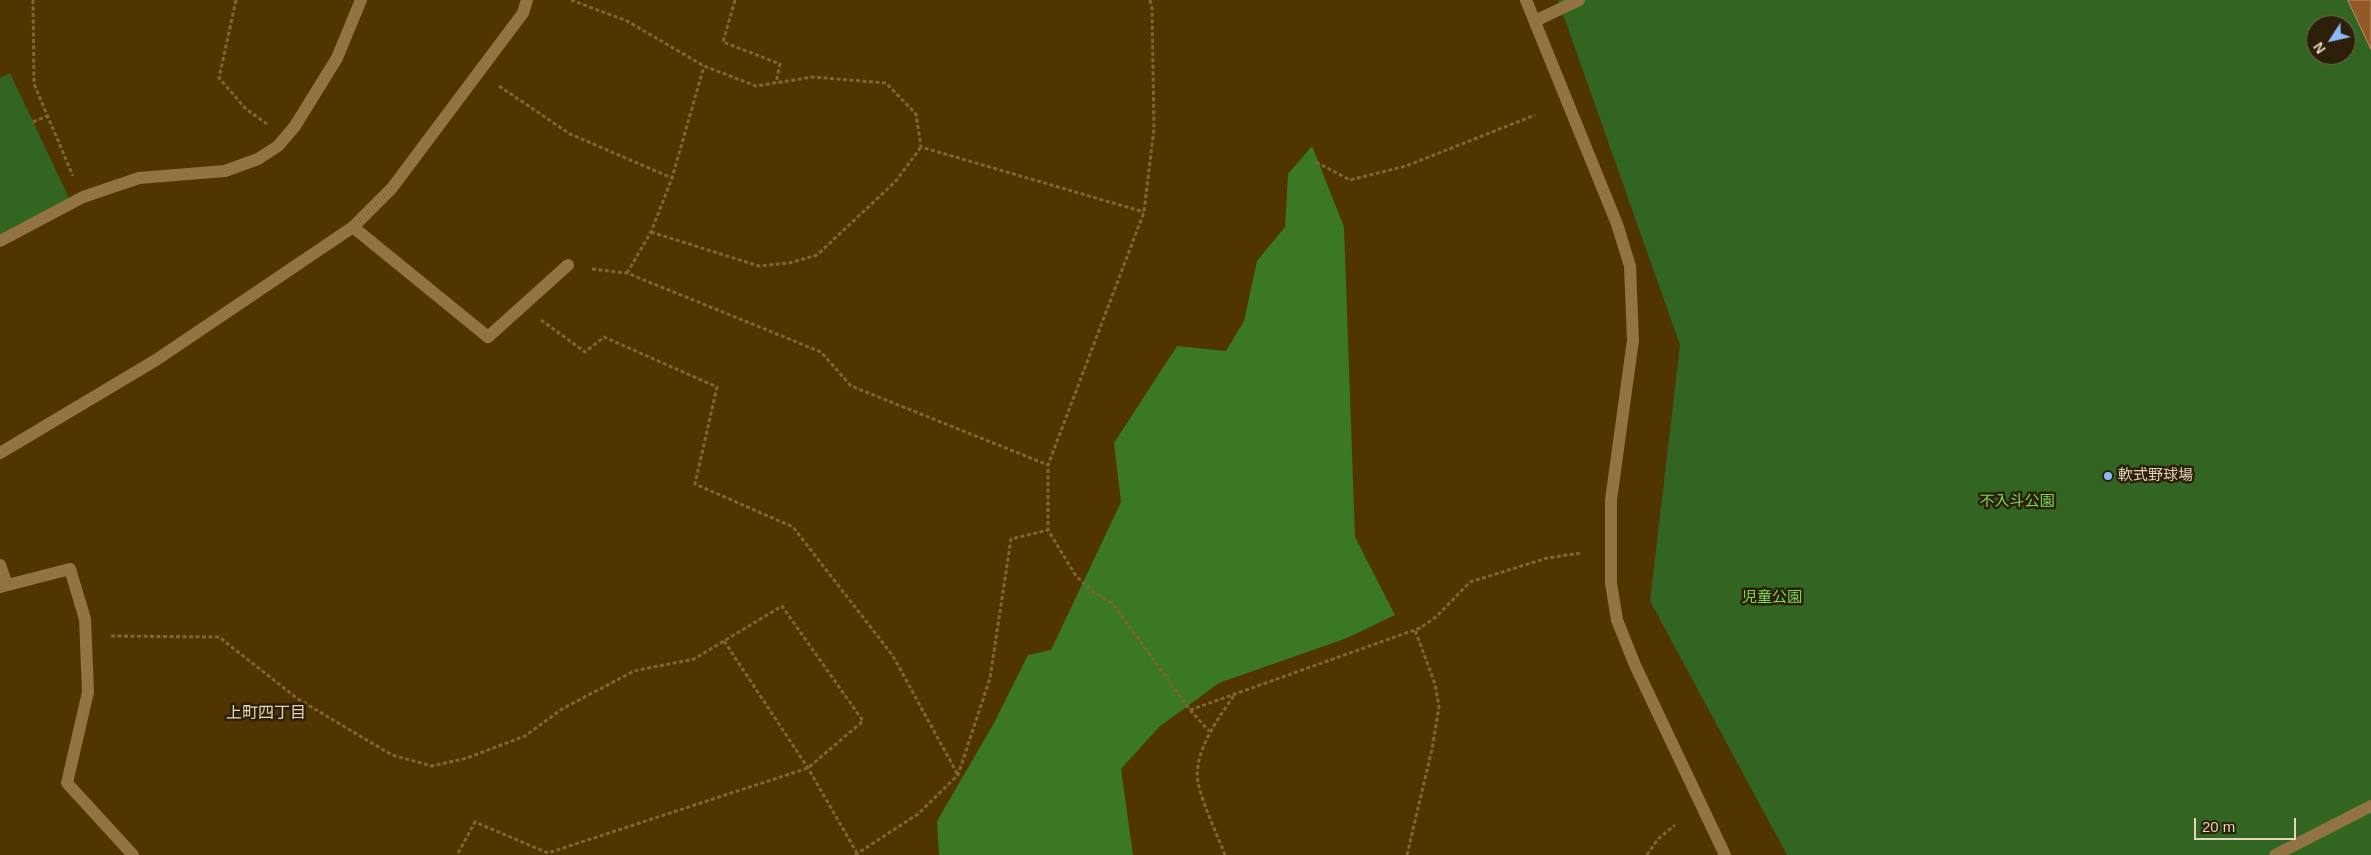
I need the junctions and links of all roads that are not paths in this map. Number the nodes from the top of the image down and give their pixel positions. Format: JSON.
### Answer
{"nodes":[{"id":1,"x":361,"y":0,"type":"edge"},
{"id":2,"x":527,"y":0,"type":"edge"},
{"id":3,"x":1526,"y":0,"type":"edge"},
{"id":4,"x":1579,"y":0,"type":"edge"},
{"id":5,"x":1535,"y":21,"type":"junction"},
{"id":6,"x":353,"y":227,"type":"junction"},
{"id":7,"x":0,"y":241,"type":"edge"},
{"id":8,"x":568,"y":265,"type":"road end"},
{"id":9,"x":0,"y":453,"type":"edge"},
{"id":10,"x":0,"y":565,"type":"edge"},
{"id":11,"x":3,"y":586,"type":"edge"},
{"id":12,"x":2371,"y":806,"type":"edge"},
{"id":13,"x":133,"y":855,"type":"edge"},
{"id":14,"x":1725,"y":855,"type":"edge"},
{"id":15,"x":2275,"y":855,"type":"edge"}],
"edges":[{"from":1,"to":7,"type":"street"},
{"from":2,"to":6,"type":"street"},
{"from":3,"to":5,"type":"street"},
{"from":4,"to":5,"type":"street"},
{"from":5,"to":14,"type":"street"},
{"from":6,"to":8,"type":"street"},
{"from":6,"to":9,"type":"street"},
{"from":10,"to":11,"type":"street"},
{"from":11,"to":13,"type":"street"},
{"from":12,"to":15,"type":"street"}]}
